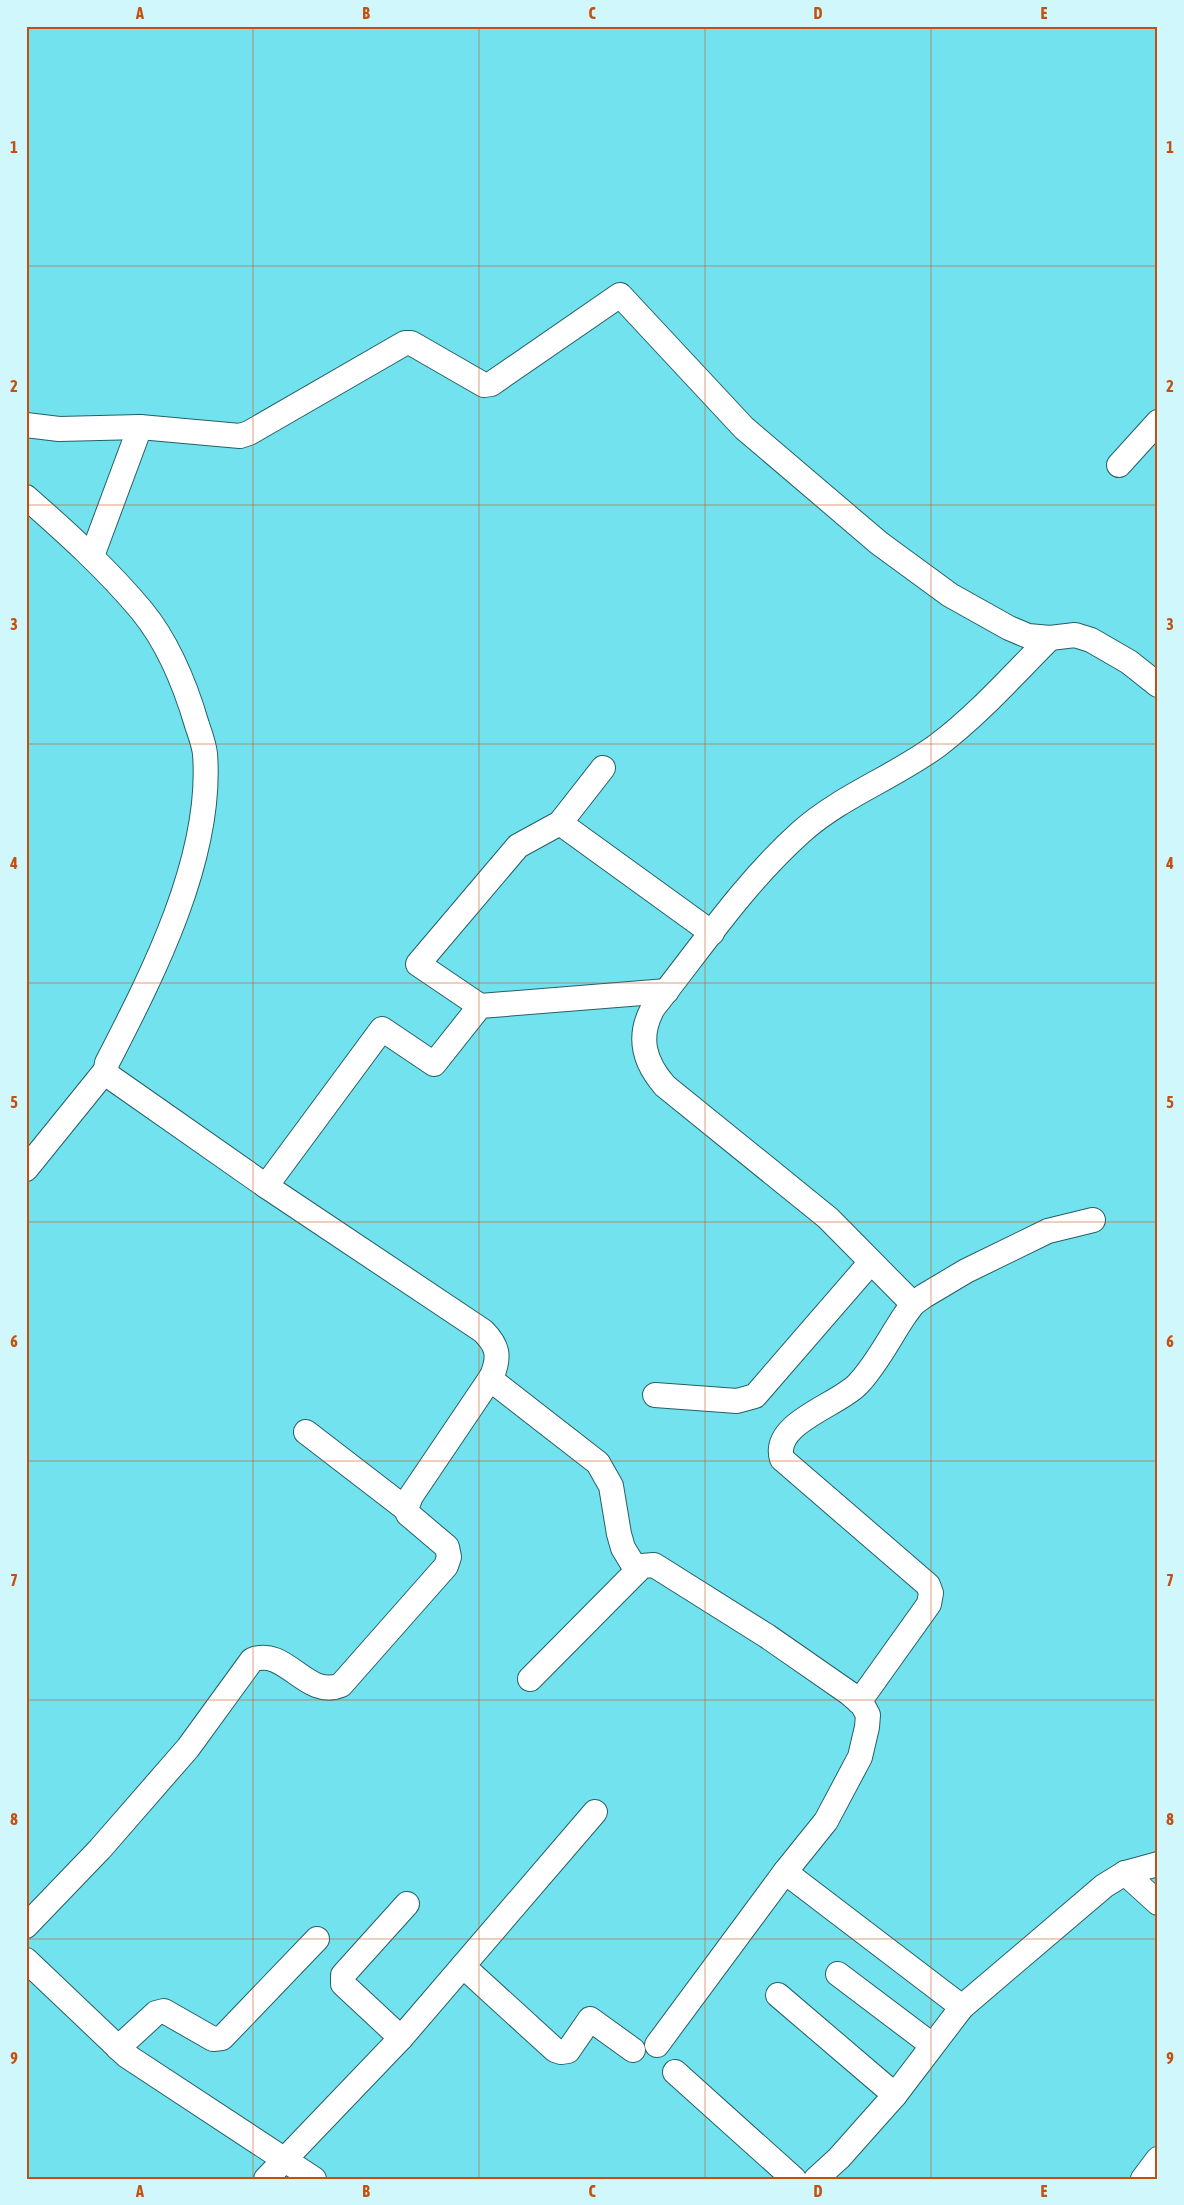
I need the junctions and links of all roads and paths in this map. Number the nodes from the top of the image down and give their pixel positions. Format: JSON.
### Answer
{"nodes":[{"id":1,"x":1158,"y":422,"type":"edge"},
{"id":2,"x":26,"y":425,"type":"edge"},
{"id":3,"x":140,"y":428,"type":"junction"},
{"id":4,"x":1119,"y":465,"type":"dead end"},
{"id":5,"x":26,"y":497,"type":"edge"},
{"id":6,"x":92,"y":556,"type":"junction"},
{"id":7,"x":1050,"y":638,"type":"junction"},
{"id":8,"x":1158,"y":685,"type":"edge"},
{"id":9,"x":603,"y":768,"type":"dead end"},
{"id":10,"x":560,"y":823,"type":"junction"},
{"id":11,"x":712,"y":933,"type":"junction"},
{"id":12,"x":667,"y":991,"type":"junction"},
{"id":13,"x":480,"y":1006,"type":"junction"},
{"id":14,"x":106,"y":1070,"type":"junction"},
{"id":15,"x":26,"y":1169,"type":"edge"},
{"id":16,"x":266,"y":1186,"type":"junction"},
{"id":17,"x":1093,"y":1220,"type":"dead end"},
{"id":18,"x":871,"y":1262,"type":"junction"},
{"id":19,"x":913,"y":1304,"type":"junction"},
{"id":20,"x":490,"y":1379,"type":"junction"},
{"id":21,"x":654,"y":1395,"type":"dead end"},
{"id":22,"x":306,"y":1432,"type":"dead end"},
{"id":23,"x":406,"y":1509,"type":"junction"},
{"id":24,"x":637,"y":1571,"type":"junction"},
{"id":25,"x":530,"y":1679,"type":"dead end"},
{"id":26,"x":859,"y":1702,"type":"junction"},
{"id":27,"x":595,"y":1812,"type":"dead end"},
{"id":28,"x":1158,"y":1864,"type":"edge"},
{"id":29,"x":785,"y":1872,"type":"junction"},
{"id":30,"x":1125,"y":1873,"type":"junction"},
{"id":31,"x":1158,"y":1903,"type":"edge"},
{"id":32,"x":407,"y":1904,"type":"dead end"},
{"id":33,"x":26,"y":1926,"type":"edge"},
{"id":34,"x":317,"y":1939,"type":"dead end"},
{"id":35,"x":26,"y":1960,"type":"edge"},
{"id":36,"x":463,"y":1966,"type":"junction"},
{"id":37,"x":838,"y":1974,"type":"dead end"},
{"id":38,"x":778,"y":1995,"type":"dead end"},
{"id":39,"x":962,"y":2007,"type":"junction"},
{"id":40,"x":401,"y":2038,"type":"junction"},
{"id":41,"x":657,"y":2045,"type":"dead end"},
{"id":42,"x":932,"y":2045,"type":"junction"},
{"id":43,"x":118,"y":2048,"type":"junction"},
{"id":44,"x":633,"y":2050,"type":"dead end"},
{"id":45,"x":675,"y":2072,"type":"dead end"},
{"id":46,"x":895,"y":2095,"type":"junction"},
{"id":47,"x":284,"y":2159,"type":"junction"},
{"id":48,"x":1158,"y":2159,"type":"edge"},
{"id":49,"x":266,"y":2179,"type":"edge"},
{"id":50,"x":314,"y":2179,"type":"edge"},
{"id":51,"x":794,"y":2179,"type":"edge"},
{"id":52,"x":816,"y":2179,"type":"edge"},
{"id":53,"x":1143,"y":2179,"type":"edge"}],
"edges":[{"from":1,"to":4,"type":"street"},
{"from":2,"to":3,"type":"street"},
{"from":3,"to":6,"type":"street"},
{"from":3,"to":7,"type":"street"},
{"from":5,"to":6,"type":"street"},
{"from":6,"to":14,"type":"street"},
{"from":7,"to":8,"type":"street"},
{"from":7,"to":11,"type":"street"},
{"from":9,"to":10,"type":"street"},
{"from":10,"to":11,"type":"street"},
{"from":10,"to":13,"type":"street"},
{"from":11,"to":12,"type":"street"},
{"from":12,"to":13,"type":"street"},
{"from":12,"to":18,"type":"street"},
{"from":13,"to":16,"type":"street"},
{"from":14,"to":15,"type":"street"},
{"from":14,"to":16,"type":"street"},
{"from":16,"to":20,"type":"street"},
{"from":17,"to":19,"type":"street"},
{"from":18,"to":19,"type":"street"},
{"from":18,"to":21,"type":"street"},
{"from":19,"to":26,"type":"street"},
{"from":20,"to":23,"type":"street"},
{"from":20,"to":24,"type":"street"},
{"from":22,"to":23,"type":"street"},
{"from":23,"to":33,"type":"street"},
{"from":24,"to":25,"type":"street"},
{"from":24,"to":26,"type":"street"},
{"from":26,"to":29,"type":"street"},
{"from":27,"to":36,"type":"street"},
{"from":28,"to":30,"type":"street"},
{"from":29,"to":39,"type":"street"},
{"from":29,"to":41,"type":"street"},
{"from":30,"to":31,"type":"street"},
{"from":30,"to":39,"type":"street"},
{"from":32,"to":40,"type":"street"},
{"from":34,"to":43,"type":"street"},
{"from":35,"to":43,"type":"street"},
{"from":36,"to":40,"type":"street"},
{"from":36,"to":44,"type":"street"},
{"from":37,"to":42,"type":"street"},
{"from":38,"to":46,"type":"street"},
{"from":39,"to":42,"type":"street"},
{"from":40,"to":47,"type":"street"},
{"from":42,"to":46,"type":"street"},
{"from":43,"to":47,"type":"street"},
{"from":45,"to":51,"type":"street"},
{"from":46,"to":52,"type":"street"},
{"from":47,"to":49,"type":"street"},
{"from":47,"to":50,"type":"street"},
{"from":48,"to":53,"type":"street"}]}
